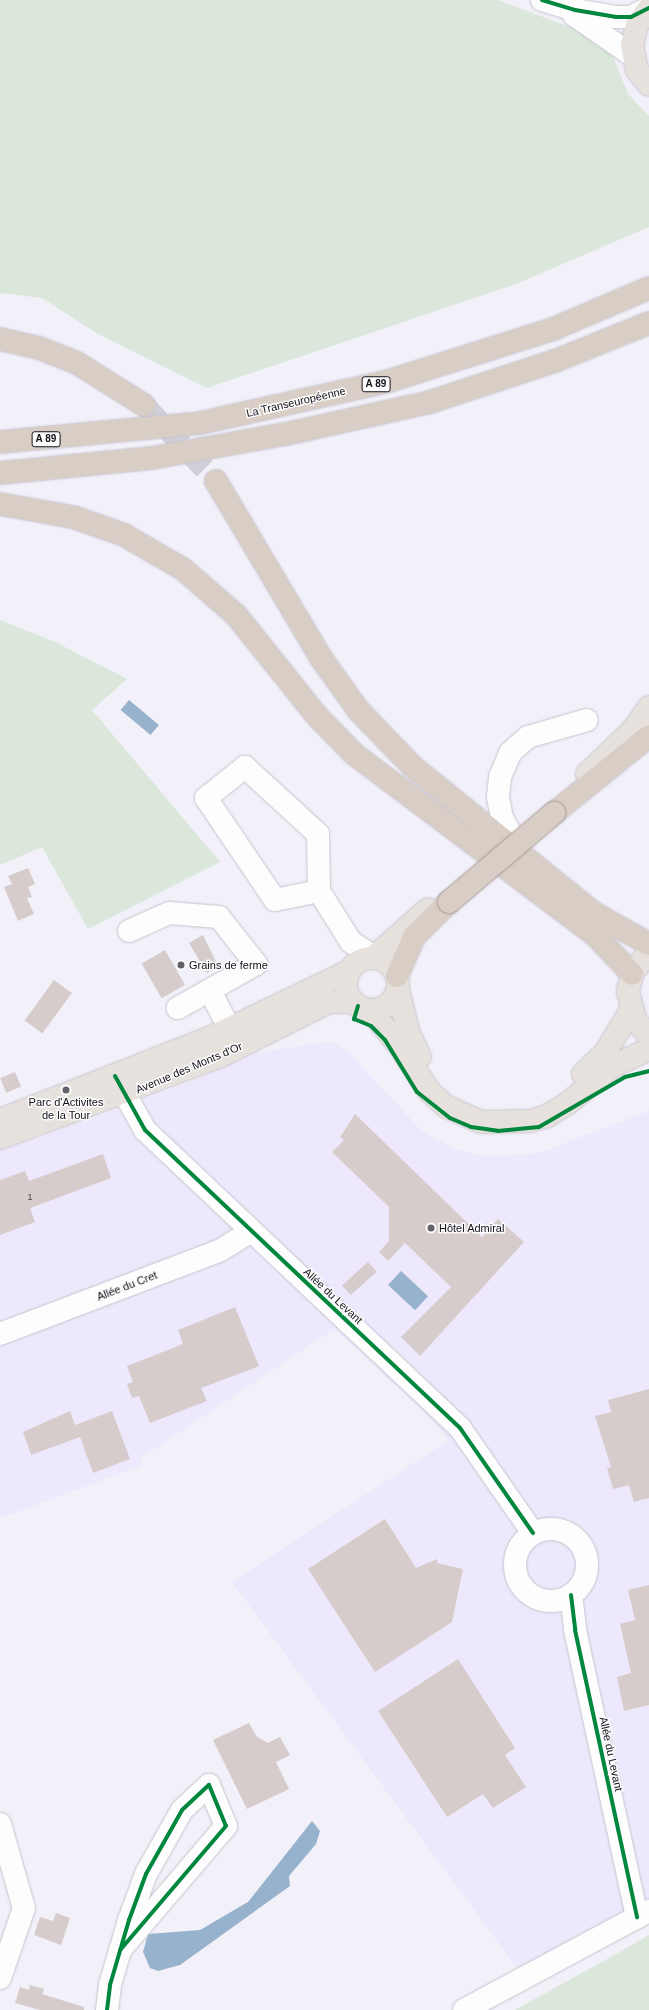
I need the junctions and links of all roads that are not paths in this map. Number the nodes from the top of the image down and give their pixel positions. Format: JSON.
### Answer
{"nodes":[{"id":1,"x":549,"y":3,"type":"edge"},
{"id":2,"x":649,"y":8,"type":"edge"},
{"id":3,"x":633,"y":56,"type":"junction"},
{"id":4,"x":649,"y":85,"type":"edge"},
{"id":5,"x":649,"y":288,"type":"edge"},
{"id":6,"x":649,"y":324,"type":"edge"},
{"id":7,"x":0,"y":339,"type":"edge"},
{"id":8,"x":144,"y":405,"type":"tunnel mouth"},
{"id":9,"x":0,"y":442,"type":"edge"},
{"id":10,"x":0,"y":473,"type":"edge"},
{"id":11,"x":216,"y":482,"type":"tunnel mouth"},
{"id":12,"x":0,"y":504,"type":"edge"},
{"id":13,"x":649,"y":707,"type":"edge"},
{"id":14,"x":587,"y":720,"type":"dead end"},
{"id":15,"x":649,"y":736,"type":"edge"},
{"id":16,"x":551,"y":810,"type":"junction"},
{"id":17,"x":523,"y":855,"type":"junction"},
{"id":18,"x":320,"y":891,"type":"junction"},
{"id":19,"x":446,"y":898,"type":"junction"},
{"id":20,"x":129,"y":931,"type":"dead end"},
{"id":21,"x":649,"y":944,"type":"edge"},
{"id":22,"x":649,"y":952,"type":"edge"},
{"id":23,"x":359,"y":964,"type":"junction"},
{"id":24,"x":632,"y":974,"type":"junction"},
{"id":25,"x":397,"y":983,"type":"junction"},
{"id":26,"x":210,"y":991,"type":"junction"},
{"id":27,"x":361,"y":1006,"type":"junction"},
{"id":28,"x":178,"y":1008,"type":"dead end"},
{"id":29,"x":631,"y":1010,"type":"junction"},
{"id":30,"x":649,"y":1036,"type":"edge"},
{"id":31,"x":234,"y":1038,"type":"junction"},
{"id":32,"x":649,"y":1050,"type":"edge"},
{"id":33,"x":119,"y":1086,"type":"junction"},
{"id":34,"x":0,"y":1120,"type":"edge"},
{"id":35,"x":0,"y":1138,"type":"edge"},
{"id":36,"x":251,"y":1231,"type":"junction"},
{"id":37,"x":0,"y":1334,"type":"edge"},
{"id":38,"x":533,"y":1533,"type":"junction"},
{"id":39,"x":571,"y":1595,"type":"junction"},
{"id":40,"x":0,"y":1824,"type":"edge"},
{"id":41,"x":643,"y":1914,"type":"edge"},
{"id":42,"x":120,"y":1950,"type":"junction"},
{"id":43,"x":0,"y":1978,"type":"edge"},
{"id":44,"x":107,"y":2010,"type":"edge"},
{"id":45,"x":464,"y":2010,"type":"edge"}],
"edges":[{"from":1,"to":2,"type":"street"},
{"from":1,"to":3,"type":"street"},
{"from":2,"to":3,"type":"main road"},
{"from":3,"to":4,"type":"main road"},
{"from":5,"to":9,"type":"highway","name":"La Transeuropéenne","number":"A 89"},
{"from":6,"to":10,"type":"highway"},
{"from":7,"to":8,"type":"highway"},
{"from":11,"to":17,"type":"highway"},
{"from":12,"to":24,"type":"highway"},
{"from":13,"to":16,"type":"main road"},
{"from":14,"to":17,"type":"street"},
{"from":15,"to":16,"type":"highway"},
{"from":16,"to":19,"type":"highway","bridge":true},
{"from":17,"to":21,"type":"highway"},
{"from":18,"to":18,"type":"street"},
{"from":18,"to":23,"type":"street"},
{"from":19,"to":23,"type":"main road","name":"Avenue des Monts d'Or"},
{"from":19,"to":25,"type":"highway"},
{"from":20,"to":26,"type":"street"},
{"from":22,"to":24,"type":"main road"},
{"from":23,"to":25,"type":"main road"},
{"from":23,"to":27,"type":"main road"},
{"from":23,"to":31,"type":"main road","name":"Avenue des Monts d'Or"},
{"from":24,"to":29,"type":"main road"},
{"from":25,"to":27,"type":"main road"},
{"from":25,"to":29,"type":"main road"},
{"from":26,"to":28,"type":"street"},
{"from":26,"to":31,"type":"street"},
{"from":27,"to":31,"type":"main road","name":"Avenue des Monts d'Or"},
{"from":27,"to":32,"type":"main road"},
{"from":29,"to":30,"type":"main road"},
{"from":31,"to":33,"type":"main road","name":"Avenue des Monts d'Or"},
{"from":33,"to":34,"type":"main road","name":"Avenue des Monts d'Or"},
{"from":33,"to":35,"type":"main road","name":"Avenue des Monts d'Or"},
{"from":33,"to":36,"type":"street","name":"Allée du Levant"},
{"from":36,"to":37,"type":"street","name":"Allée du Cret"},
{"from":36,"to":38,"type":"street","name":"Allée du Levant"},
{"from":38,"to":39,"type":"street"},
{"from":38,"to":39,"type":"street"},
{"from":39,"to":41,"type":"street","name":"Allée du Levant"},
{"from":40,"to":43,"type":"street"},
{"from":41,"to":45,"type":"street"},
{"from":42,"to":42,"type":"street"},
{"from":42,"to":44,"type":"street"}]}
